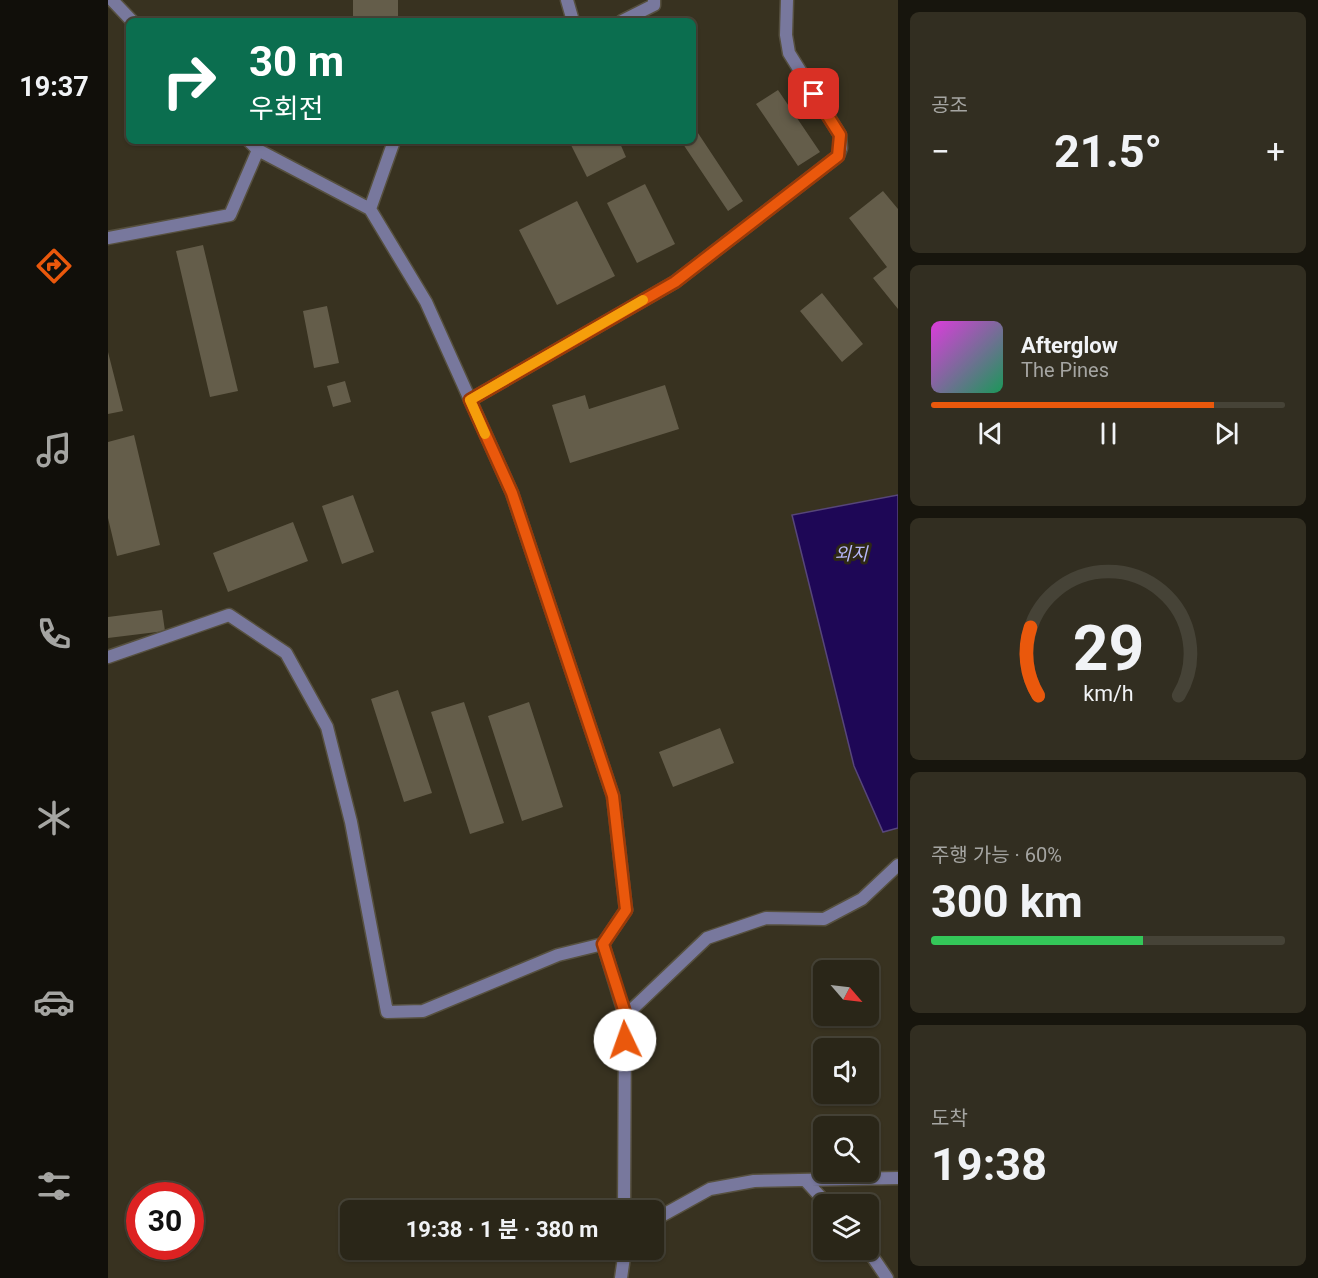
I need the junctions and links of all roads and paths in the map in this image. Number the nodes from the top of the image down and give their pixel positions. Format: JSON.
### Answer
{"nodes":[{"id":1,"x":112,"y":0,"type":"edge"},
{"id":2,"x":567,"y":0,"type":"edge"},
{"id":3,"x":654,"y":0,"type":"edge"},
{"id":4,"x":787,"y":0,"type":"edge"},
{"id":5,"x":129,"y":18,"type":"edge"},
{"id":6,"x":572,"y":18,"type":"edge"},
{"id":7,"x":627,"y":18,"type":"edge"},
{"id":8,"x":393,"y":144,"type":"edge"},
{"id":9,"x":253,"y":146,"type":"edge"},
{"id":10,"x":370,"y":209,"type":"junction"},
{"id":11,"x":108,"y":238,"type":"edge"},
{"id":12,"x":470,"y":400,"type":"junction"},
{"id":13,"x":108,"y":657,"type":"edge"},
{"id":14,"x":898,"y":865,"type":"edge"},
{"id":15,"x":603,"y":944,"type":"junction"},
{"id":16,"x":626,"y":1016,"type":"junction"},
{"id":17,"x":898,"y":1178,"type":"edge"},
{"id":18,"x":806,"y":1181,"type":"junction"},
{"id":19,"x":818,"y":1194,"type":"edge"},
{"id":20,"x":624,"y":1200,"type":"edge"},
{"id":21,"x":664,"y":1214,"type":"edge"},
{"id":22,"x":624,"y":1260,"type":"edge"},
{"id":23,"x":875,"y":1260,"type":"edge"},
{"id":24,"x":621,"y":1278,"type":"edge"},
{"id":25,"x":887,"y":1278,"type":"edge"}],
"edges":[{"from":1,"to":5,"type":"street"},
{"from":2,"to":6,"type":"street"},
{"from":3,"to":7,"type":"street"},
{"from":4,"to":12,"type":"street"},
{"from":8,"to":10,"type":"street"},
{"from":9,"to":10,"type":"street"},
{"from":9,"to":11,"type":"street"},
{"from":10,"to":12,"type":"street"},
{"from":12,"to":15,"type":"street"},
{"from":13,"to":15,"type":"street"},
{"from":14,"to":16,"type":"street"},
{"from":15,"to":16,"type":"street"},
{"from":16,"to":20,"type":"street"},
{"from":17,"to":18,"type":"street"},
{"from":18,"to":19,"type":"street"},
{"from":18,"to":21,"type":"street"},
{"from":22,"to":24,"type":"street"},
{"from":23,"to":25,"type":"street"}]}
